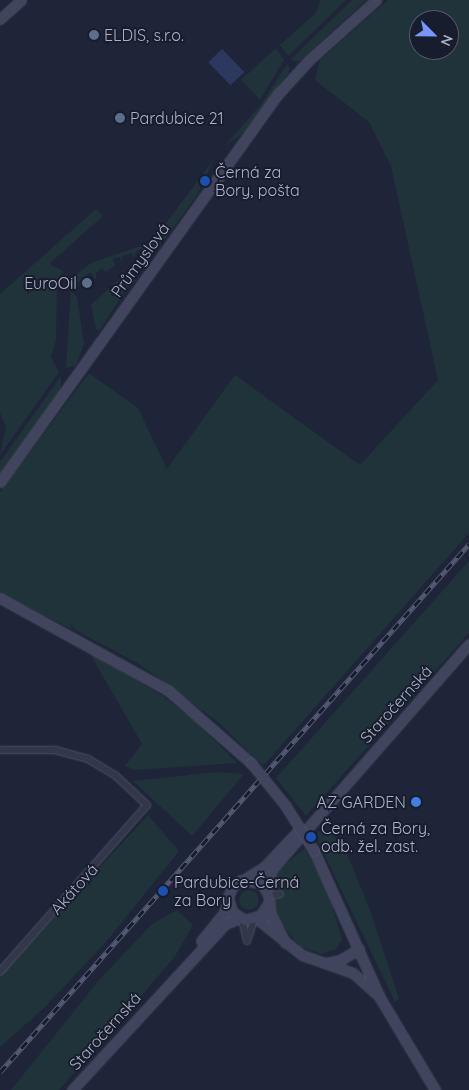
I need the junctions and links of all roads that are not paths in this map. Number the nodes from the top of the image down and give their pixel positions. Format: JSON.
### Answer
{"nodes":[{"id":1,"x":22,"y":0,"type":"edge"},
{"id":2,"x":376,"y":0,"type":"edge"},
{"id":3,"x":0,"y":19,"type":"edge"},
{"id":4,"x":0,"y":482,"type":"edge"},
{"id":5,"x":0,"y":599,"type":"edge"},
{"id":6,"x":469,"y":644,"type":"edge"},
{"id":7,"x":0,"y":750,"type":"edge"},
{"id":8,"x":345,"y":784,"type":"junction"},
{"id":9,"x":241,"y":880,"type":"junction"},
{"id":10,"x":280,"y":894,"type":"dead end"},
{"id":11,"x":268,"y":896,"type":"junction"},
{"id":12,"x":228,"y":898,"type":"junction"},
{"id":13,"x":241,"y":918,"type":"junction"},
{"id":14,"x":255,"y":919,"type":"junction"},
{"id":15,"x":285,"y":942,"type":"junction"},
{"id":16,"x":359,"y":949,"type":"junction"},
{"id":17,"x":0,"y":960,"type":"edge"},
{"id":18,"x":322,"y":962,"type":"junction"},
{"id":19,"x":6,"y":966,"type":"junction"},
{"id":20,"x":0,"y":972,"type":"edge"},
{"id":21,"x":160,"y":991,"type":"junction"},
{"id":22,"x":380,"y":998,"type":"junction"},
{"id":23,"x":72,"y":1090,"type":"edge"},
{"id":24,"x":435,"y":1090,"type":"edge"}],
"edges":[{"from":1,"to":3,"type":"main road"},
{"from":2,"to":4,"type":"main road","name":"Průmyslová"},
{"from":5,"to":16,"type":"main road","bridge":true},
{"from":6,"to":8,"type":"main road","name":"Staročernská"},
{"from":7,"to":19,"type":"street","name":"Akátová"},
{"from":8,"to":9,"type":"main road","name":"Staročernská"},
{"from":8,"to":11,"type":"main road","name":"Staročernská"},
{"from":9,"to":11,"type":"main road"},
{"from":9,"to":12,"type":"main road"},
{"from":10,"to":11,"type":"street"},
{"from":11,"to":14,"type":"main road"},
{"from":11,"to":15,"type":"main road"},
{"from":12,"to":13,"type":"main road"},
{"from":12,"to":21,"type":"main road","name":"Staročernská"},
{"from":13,"to":14,"type":"main road"},
{"from":13,"to":14,"type":"street"},
{"from":13,"to":21,"type":"main road","name":"Staročernská"},
{"from":14,"to":15,"type":"main road"},
{"from":15,"to":18,"type":"main road"},
{"from":16,"to":18,"type":"main road"},
{"from":16,"to":22,"type":"main road"},
{"from":17,"to":19,"type":"street"},
{"from":18,"to":22,"type":"main road"},
{"from":19,"to":20,"type":"street","name":"Akátová"},
{"from":21,"to":23,"type":"main road","name":"Staročernská"},
{"from":22,"to":24,"type":"main road"}]}
